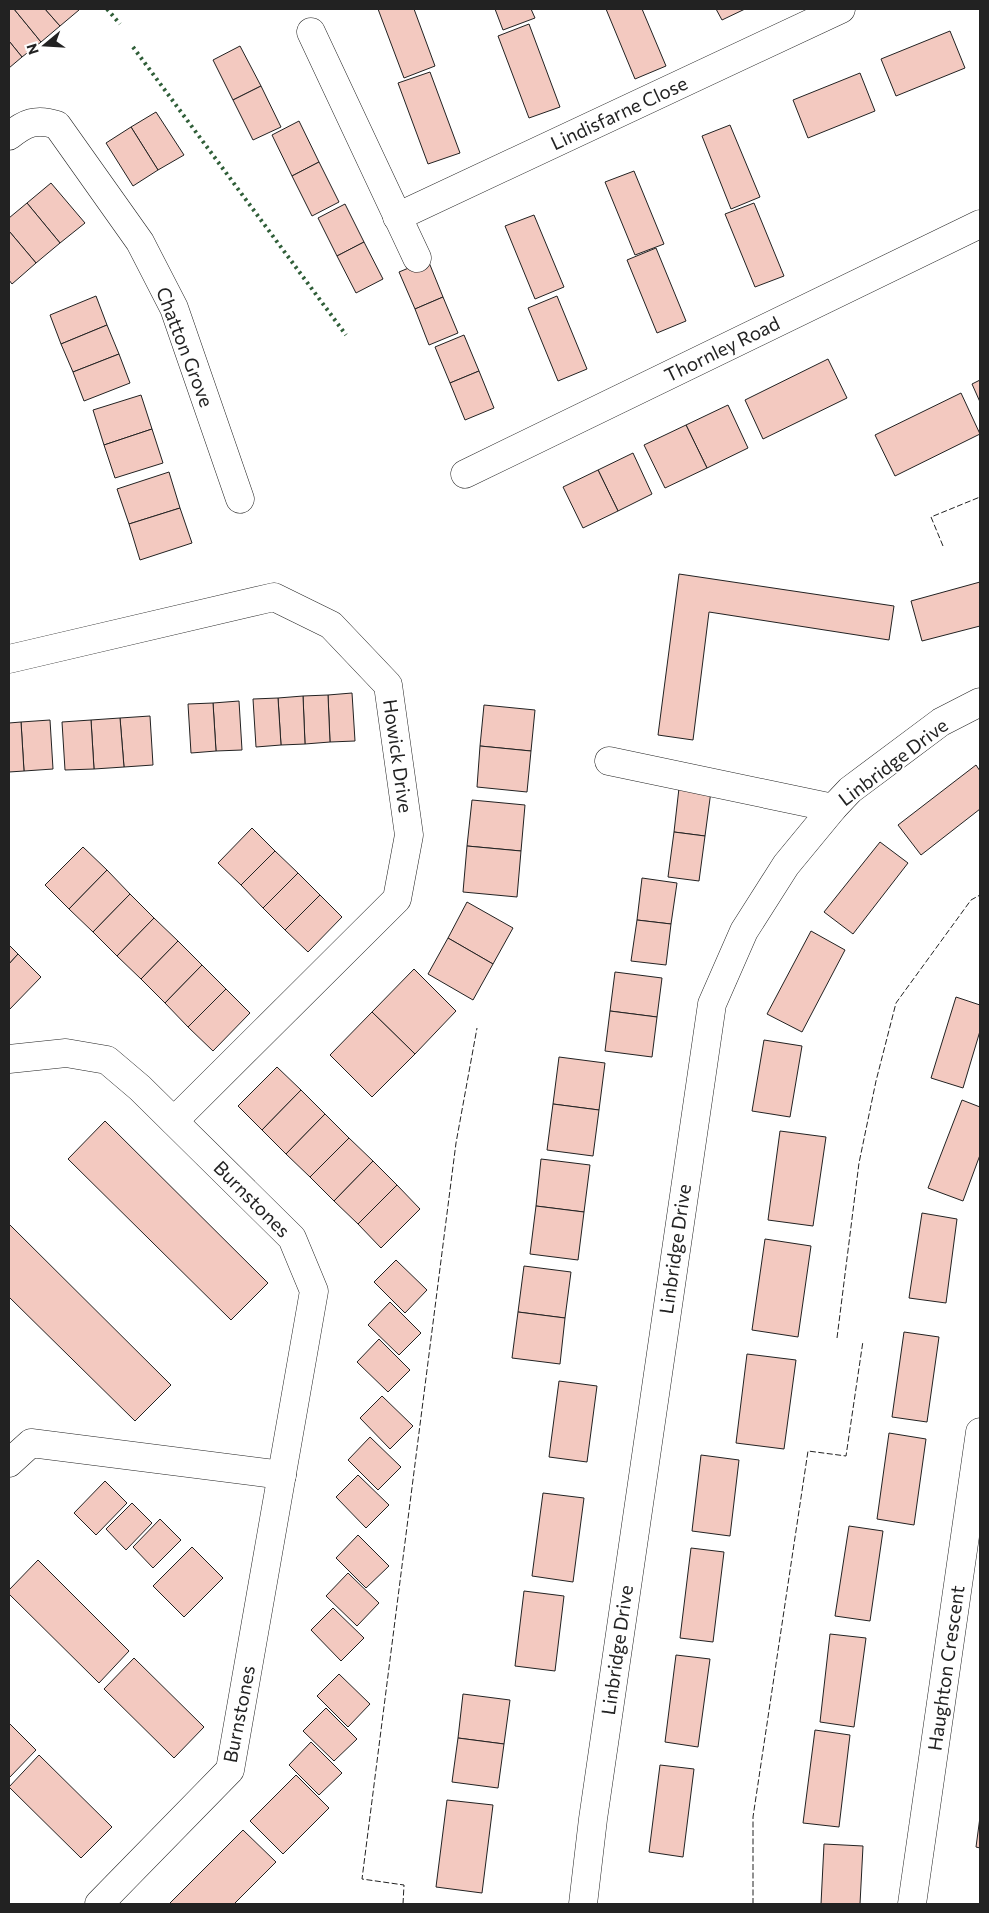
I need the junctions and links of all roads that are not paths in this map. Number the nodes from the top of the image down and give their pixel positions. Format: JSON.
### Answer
{"nodes":[{"id":1,"x":841,"y":9,"type":"edge"},
{"id":2,"x":311,"y":32,"type":"dead end"},
{"id":3,"x":9,"y":136,"type":"edge"},
{"id":4,"x":397,"y":218,"type":"junction"},
{"id":5,"x":980,"y":224,"type":"edge"},
{"id":6,"x":417,"y":258,"type":"dead end"},
{"id":7,"x":465,"y":474,"type":"dead end"},
{"id":8,"x":240,"y":499,"type":"dead end"},
{"id":9,"x":9,"y":659,"type":"edge"},
{"id":10,"x":980,"y":702,"type":"edge"},
{"id":11,"x":609,"y":761,"type":"dead end"},
{"id":12,"x":833,"y":808,"type":"junction"},
{"id":13,"x":9,"y":1059,"type":"edge"},
{"id":14,"x":174,"y":1122,"type":"junction"},
{"id":15,"x":980,"y":1432,"type":"edge"},
{"id":16,"x":9,"y":1463,"type":"edge"},
{"id":17,"x":282,"y":1475,"type":"junction"},
{"id":18,"x":99,"y":1904,"type":"edge"},
{"id":19,"x":583,"y":1904,"type":"edge"},
{"id":20,"x":912,"y":1904,"type":"edge"}],
"edges":[{"from":1,"to":4,"type":"street","name":"Lindisfarne Close"},
{"from":2,"to":4,"type":"street"},
{"from":3,"to":8,"type":"street","name":"Chatton Grove"},
{"from":4,"to":6,"type":"street"},
{"from":5,"to":7,"type":"street","name":"Thornley Road"},
{"from":9,"to":14,"type":"street","name":"Howick Drive"},
{"from":10,"to":12,"type":"street","name":"Linbridge Drive"},
{"from":11,"to":12,"type":"street"},
{"from":12,"to":19,"type":"street","name":"Linbridge Drive"},
{"from":13,"to":14,"type":"street","name":"Burnstones"},
{"from":14,"to":17,"type":"street","name":"Burnstones"},
{"from":15,"to":20,"type":"street","name":"Haughton Crescent"},
{"from":16,"to":17,"type":"street"},
{"from":17,"to":18,"type":"street","name":"Burnstones"}]}
